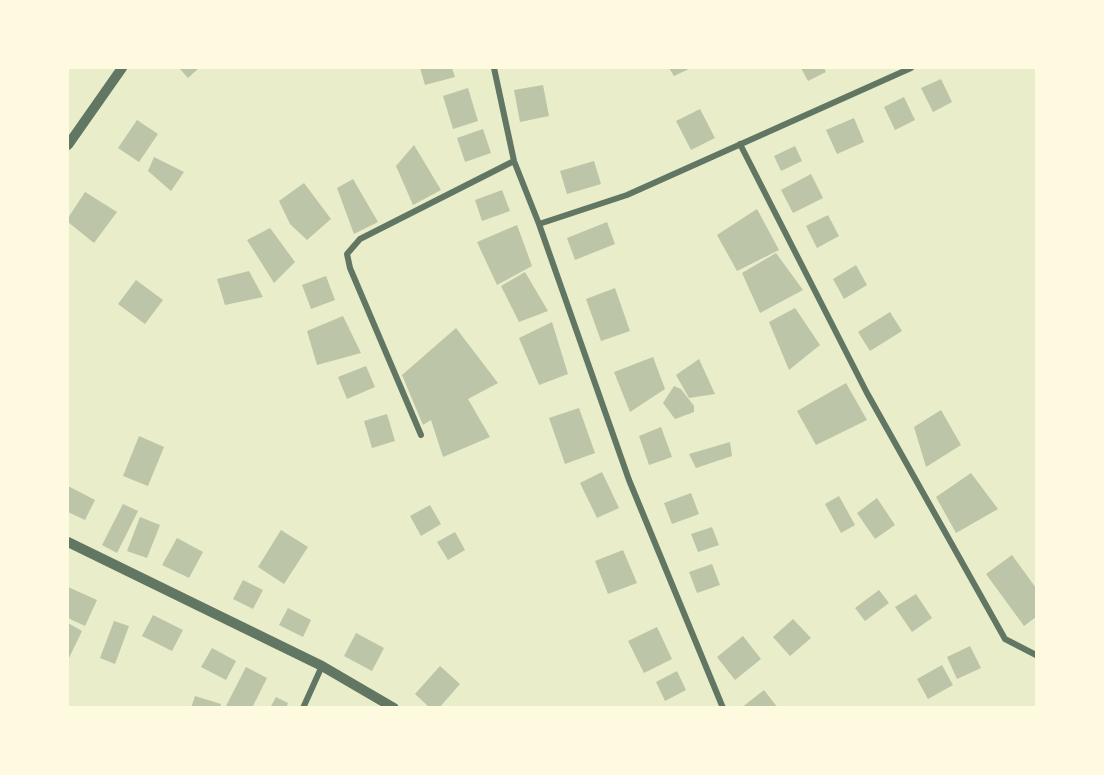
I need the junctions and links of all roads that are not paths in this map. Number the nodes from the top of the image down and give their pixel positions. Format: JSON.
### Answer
{"nodes":[{"id":1,"x":122,"y":68,"type":"edge"},
{"id":2,"x":494,"y":68,"type":"edge"},
{"id":3,"x":911,"y":68,"type":"edge"},
{"id":4,"x":740,"y":144,"type":"junction"},
{"id":5,"x":68,"y":145,"type":"edge"},
{"id":6,"x":514,"y":161,"type":"junction"},
{"id":7,"x":539,"y":224,"type":"junction"},
{"id":8,"x":421,"y":435,"type":"dead end"},
{"id":9,"x":68,"y":542,"type":"edge"},
{"id":10,"x":1036,"y":656,"type":"edge"},
{"id":11,"x":322,"y":666,"type":"junction"},
{"id":12,"x":303,"y":708,"type":"edge"},
{"id":13,"x":394,"y":708,"type":"edge"},
{"id":14,"x":723,"y":708,"type":"edge"}],
"edges":[{"from":1,"to":5,"type":"street"},
{"from":2,"to":6,"type":"street"},
{"from":3,"to":4,"type":"street"},
{"from":4,"to":7,"type":"street"},
{"from":4,"to":10,"type":"street"},
{"from":6,"to":7,"type":"street"},
{"from":6,"to":8,"type":"street"},
{"from":7,"to":14,"type":"street"},
{"from":9,"to":11,"type":"street"},
{"from":11,"to":12,"type":"street"},
{"from":11,"to":13,"type":"street"}]}
